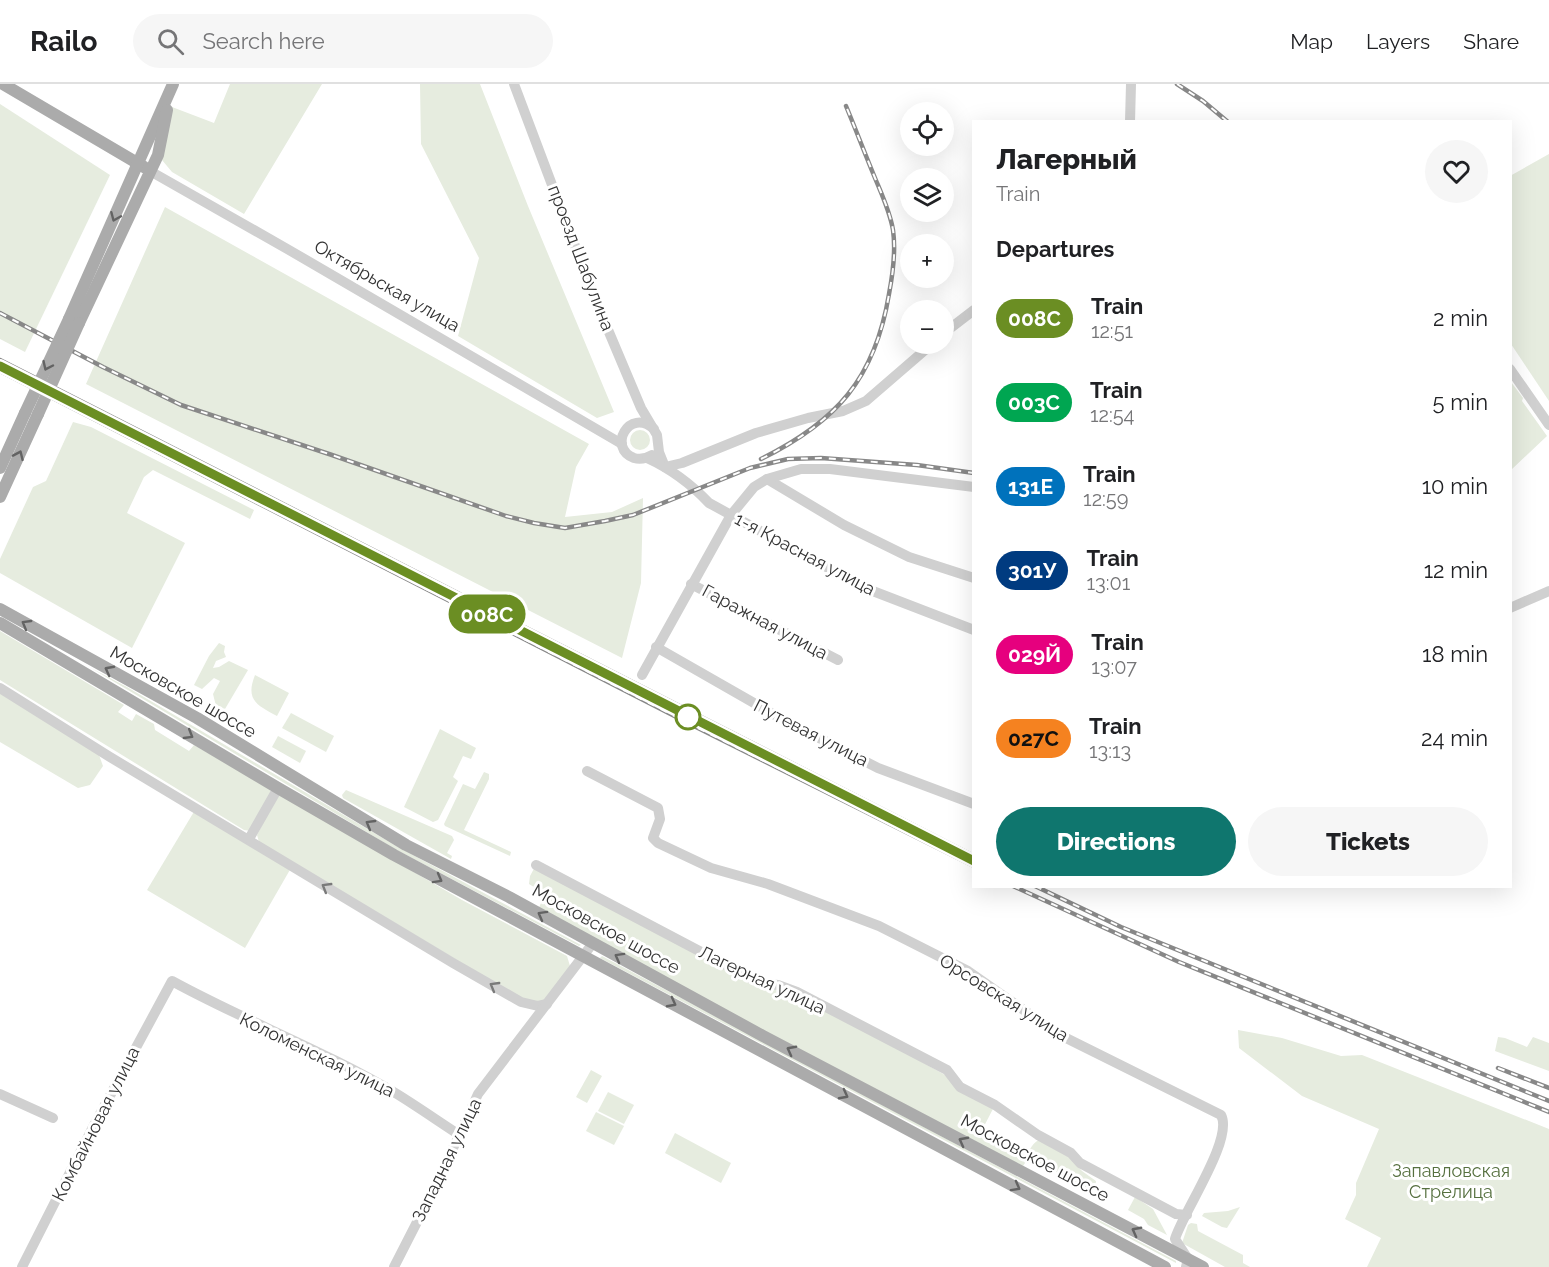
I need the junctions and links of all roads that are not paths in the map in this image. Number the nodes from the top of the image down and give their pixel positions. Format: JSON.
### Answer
{"nodes":[{"id":1,"x":3,"y":84,"type":"edge"},
{"id":2,"x":514,"y":84,"type":"edge"},
{"id":3,"x":1131,"y":84,"type":"edge"},
{"id":4,"x":172,"y":88,"type":"edge"},
{"id":5,"x":1130,"y":120,"type":"edge"},
{"id":6,"x":138,"y":163,"type":"junction"},
{"id":7,"x":150,"y":171,"type":"junction"},
{"id":8,"x":972,"y":312,"type":"edge"},
{"id":9,"x":74,"y":321,"type":"junction"},
{"id":10,"x":954,"y":325,"type":"edge"},
{"id":11,"x":920,"y":354,"type":"edge"},
{"id":12,"x":1512,"y":372,"type":"edge"},
{"id":13,"x":641,"y":408,"type":"junction"},
{"id":14,"x":32,"y":414,"type":"junction"},
{"id":15,"x":638,"y":423,"type":"junction"},
{"id":16,"x":1549,"y":425,"type":"edge"},
{"id":17,"x":654,"y":429,"type":"junction"},
{"id":18,"x":623,"y":438,"type":"junction"},
{"id":19,"x":657,"y":446,"type":"junction"},
{"id":20,"x":647,"y":458,"type":"junction"},
{"id":21,"x":665,"y":467,"type":"junction"},
{"id":22,"x":0,"y":468,"type":"edge"},
{"id":23,"x":768,"y":478,"type":"junction"},
{"id":24,"x":972,"y":487,"type":"edge"},
{"id":25,"x":0,"y":497,"type":"edge"},
{"id":26,"x":731,"y":515,"type":"junction"},
{"id":27,"x":972,"y":577,"type":"edge"},
{"id":28,"x":691,"y":584,"type":"junction"},
{"id":29,"x":1549,"y":591,"type":"edge"},
{"id":30,"x":1512,"y":607,"type":"edge"},
{"id":31,"x":0,"y":609,"type":"edge"},
{"id":32,"x":0,"y":623,"type":"edge"},
{"id":33,"x":972,"y":629,"type":"edge"},
{"id":34,"x":657,"y":647,"type":"junction"},
{"id":35,"x":838,"y":660,"type":"dead end"},
{"id":36,"x":642,"y":675,"type":"dead end"},
{"id":37,"x":0,"y":687,"type":"edge"},
{"id":38,"x":587,"y":771,"type":"dead end"},
{"id":39,"x":278,"y":788,"type":"junction"},
{"id":40,"x":972,"y":803,"type":"edge"},
{"id":41,"x":249,"y":839,"type":"junction"},
{"id":42,"x":536,"y":865,"type":"dead end"},
{"id":43,"x":593,"y":943,"type":"junction"},
{"id":44,"x":583,"y":957,"type":"junction"},
{"id":45,"x":172,"y":981,"type":"joint"},
{"id":46,"x":548,"y":1004,"type":"junction"},
{"id":47,"x":0,"y":1094,"type":"edge"},
{"id":48,"x":53,"y":1118,"type":"dead end"},
{"id":49,"x":458,"y":1134,"type":"junction"},
{"id":50,"x":1186,"y":1215,"type":"junction"},
{"id":51,"x":1187,"y":1263,"type":"edge"},
{"id":52,"x":22,"y":1267,"type":"edge"},
{"id":53,"x":394,"y":1267,"type":"edge"},
{"id":54,"x":1165,"y":1267,"type":"edge"},
{"id":55,"x":1203,"y":1267,"type":"edge"}],
"edges":[{"from":1,"to":6,"type":"main road","name":"Октябрьская улица"},
{"from":2,"to":13,"type":"street","name":"проезд Шабулина"},
{"from":3,"to":5,"type":"street"},
{"from":4,"to":6,"type":"main road"},
{"from":4,"to":7,"type":"main road"},
{"from":6,"to":7,"type":"main road","name":"Октябрьская улица"},
{"from":6,"to":9,"type":"main road","one_way":true},
{"from":7,"to":9,"type":"main road"},
{"from":7,"to":18,"type":"street","name":"Октябрьская улица"},
{"from":8,"to":10,"type":"street"},
{"from":9,"to":14,"type":"main road","bridge":true},
{"from":11,"to":21,"type":"street"},
{"from":12,"to":16,"type":"street"},
{"from":13,"to":15,"type":"street"},
{"from":13,"to":17,"type":"street","name":"проезд Шабулина"},
{"from":14,"to":22,"type":"main road"},
{"from":25,"to":14,"type":"main road","one_way":true},
{"from":15,"to":17,"type":"street"},
{"from":15,"to":18,"type":"street"},
{"from":17,"to":19,"type":"street","name":"проезд Шабулина"},
{"from":18,"to":20,"type":"street"},
{"from":19,"to":20,"type":"street"},
{"from":19,"to":21,"type":"street","name":"проезд Шабулина"},
{"from":20,"to":21,"type":"street","name":"1-я Красная улица"},
{"from":21,"to":26,"type":"street","name":"1-я Красная улица"},
{"from":23,"to":24,"type":"street"},
{"from":23,"to":26,"type":"street"},
{"from":23,"to":27,"type":"street"},
{"from":26,"to":28,"type":"street"},
{"from":26,"to":33,"type":"street","name":"1-я Красная улица"},
{"from":28,"to":34,"type":"street"},
{"from":28,"to":35,"type":"street","name":"Гаражная улица"},
{"from":29,"to":30,"type":"street"},
{"from":43,"to":31,"type":"main road","name":"Московское шоссе","one_way":true},
{"from":32,"to":39,"type":"main road","name":"Московское шоссе","one_way":true},
{"from":34,"to":36,"type":"street"},
{"from":34,"to":40,"type":"street","name":"Путевая улица"},
{"from":37,"to":41,"type":"street"},
{"from":38,"to":50,"type":"street","name":"Орсовская улица"},
{"from":39,"to":41,"type":"street"},
{"from":39,"to":44,"type":"main road","name":"Московское шоссе","one_way":true},
{"from":46,"to":41,"type":"street","one_way":true},
{"from":42,"to":50,"type":"street","name":"Лагерная улица"},
{"from":43,"to":44,"type":"street","name":"Западная улица"},
{"from":51,"to":43,"type":"main road","name":"Московское шоссе","one_way":true},
{"from":44,"to":46,"type":"street","name":"Западная улица"},
{"from":44,"to":54,"type":"main road","name":"Московское шоссе","one_way":true},
{"from":45,"to":49,"type":"street","name":"Коломенская улица"},
{"from":45,"to":52,"type":"street","name":"Комбайновая улица"},
{"from":46,"to":49,"type":"street","name":"Западная улица"},
{"from":47,"to":48,"type":"street"},
{"from":49,"to":53,"type":"street","name":"Западная улица"},
{"from":50,"to":51,"type":"street"},
{"from":51,"to":55,"type":"main road","name":"Московское шоссе"}]}
